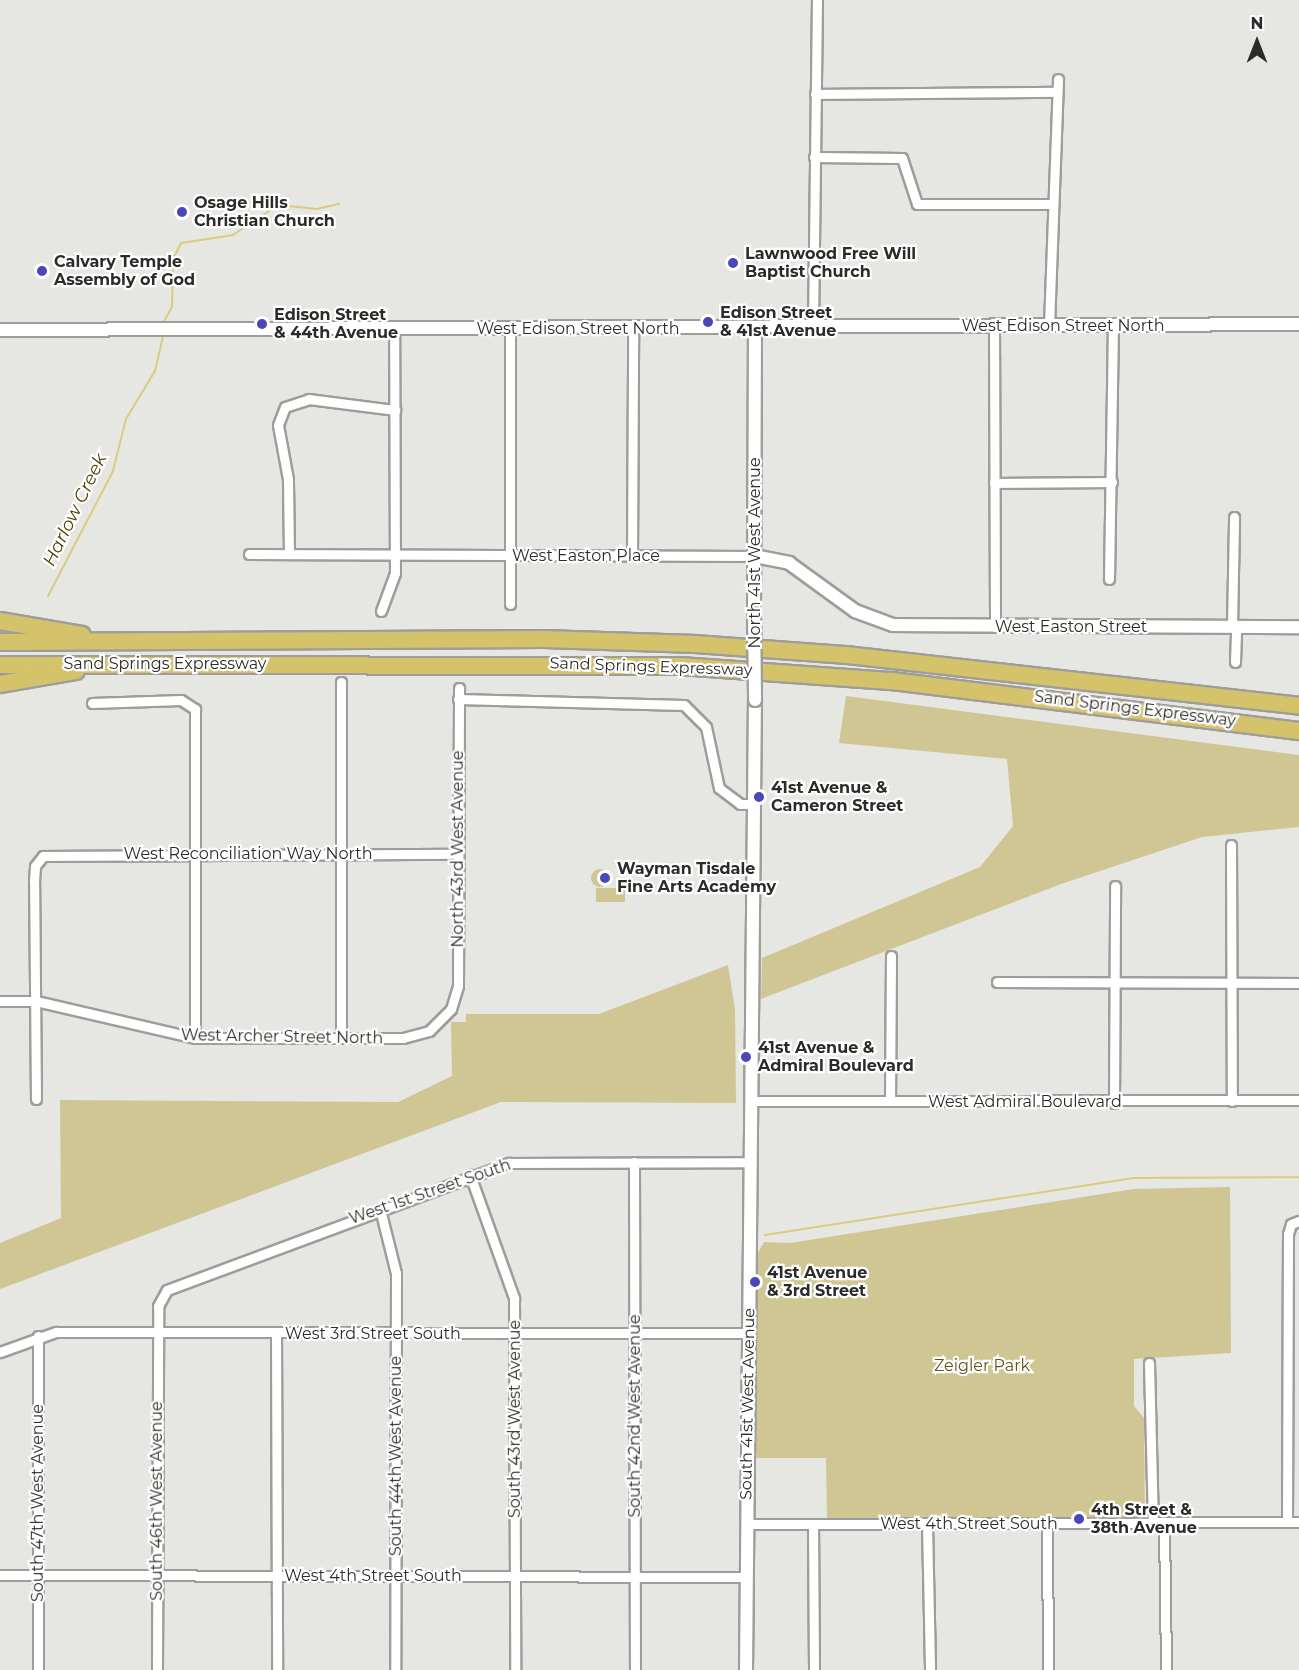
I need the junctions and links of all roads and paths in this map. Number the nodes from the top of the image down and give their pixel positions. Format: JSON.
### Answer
{"nodes":[{"id":1,"x":817,"y":0,"type":"edge"},
{"id":2,"x":1058,"y":78,"type":"dead end"},
{"id":3,"x":1056,"y":92,"type":"junction"},
{"id":4,"x":815,"y":93,"type":"junction"},
{"id":5,"x":814,"y":157,"type":"junction"},
{"id":6,"x":1051,"y":204,"type":"junction"},
{"id":7,"x":1299,"y":324,"type":"edge"},
{"id":8,"x":1049,"y":326,"type":"junction"},
{"id":9,"x":1113,"y":326,"type":"junction"},
{"id":10,"x":813,"y":327,"type":"junction"},
{"id":11,"x":994,"y":327,"type":"junction"},
{"id":12,"x":755,"y":328,"type":"junction"},
{"id":13,"x":394,"y":329,"type":"junction"},
{"id":14,"x":510,"y":329,"type":"junction"},
{"id":15,"x":633,"y":329,"type":"junction"},
{"id":16,"x":0,"y":330,"type":"edge"},
{"id":17,"x":395,"y":410,"type":"junction"},
{"id":18,"x":1112,"y":482,"type":"junction"},
{"id":19,"x":994,"y":483,"type":"junction"},
{"id":20,"x":1234,"y":517,"type":"dead end"},
{"id":21,"x":249,"y":554,"type":"dead end"},
{"id":22,"x":289,"y":555,"type":"junction"},
{"id":23,"x":395,"y":555,"type":"junction"},
{"id":24,"x":510,"y":556,"type":"junction"},
{"id":25,"x":632,"y":556,"type":"junction"},
{"id":26,"x":754,"y":556,"type":"junction"},
{"id":27,"x":1108,"y":579,"type":"dead end"},
{"id":28,"x":510,"y":604,"type":"dead end"},
{"id":29,"x":381,"y":611,"type":"dead end"},
{"id":30,"x":0,"y":621,"type":"edge"},
{"id":31,"x":905,"y":626,"type":"joint"},
{"id":32,"x":1234,"y":626,"type":"junction"},
{"id":33,"x":995,"y":627,"type":"junction"},
{"id":34,"x":1299,"y":627,"type":"edge"},
{"id":35,"x":0,"y":642,"type":"edge"},
{"id":36,"x":109,"y":642,"type":"junction"},
{"id":37,"x":1235,"y":662,"type":"dead end"},
{"id":38,"x":110,"y":664,"type":"junction"},
{"id":39,"x":0,"y":665,"type":"edge"},
{"id":40,"x":341,"y":682,"type":"dead end"},
{"id":41,"x":0,"y":684,"type":"edge"},
{"id":42,"x":459,"y":688,"type":"dead end"},
{"id":43,"x":458,"y":699,"type":"junction"},
{"id":44,"x":92,"y":703,"type":"dead end"},
{"id":45,"x":1299,"y":706,"type":"edge"},
{"id":46,"x":1299,"y":730,"type":"edge"},
{"id":47,"x":755,"y":804,"type":"junction"},
{"id":48,"x":1231,"y":845,"type":"dead end"},
{"id":49,"x":196,"y":854,"type":"junction"},
{"id":50,"x":341,"y":854,"type":"junction"},
{"id":51,"x":458,"y":854,"type":"junction"},
{"id":52,"x":1115,"y":886,"type":"dead end"},
{"id":53,"x":891,"y":956,"type":"dead end"},
{"id":54,"x":997,"y":982,"type":"dead end"},
{"id":55,"x":1115,"y":983,"type":"junction"},
{"id":56,"x":1231,"y":983,"type":"junction"},
{"id":57,"x":1299,"y":984,"type":"edge"},
{"id":58,"x":0,"y":1001,"type":"edge"},
{"id":59,"x":36,"y":1001,"type":"junction"},
{"id":60,"x":451,"y":1010,"type":"joint"},
{"id":61,"x":195,"y":1038,"type":"junction"},
{"id":62,"x":341,"y":1038,"type":"junction"},
{"id":63,"x":36,"y":1099,"type":"dead end"},
{"id":64,"x":1299,"y":1100,"type":"edge"},
{"id":65,"x":752,"y":1101,"type":"junction"},
{"id":66,"x":890,"y":1101,"type":"junction"},
{"id":67,"x":1232,"y":1101,"type":"junction"},
{"id":68,"x":1114,"y":1103,"type":"junction"},
{"id":69,"x":634,"y":1162,"type":"junction"},
{"id":70,"x":751,"y":1162,"type":"junction"},
{"id":71,"x":470,"y":1175,"type":"junction"},
{"id":72,"x":380,"y":1209,"type":"junction"},
{"id":73,"x":1295,"y":1222,"type":"edge"},
{"id":74,"x":158,"y":1332,"type":"junction"},
{"id":75,"x":276,"y":1333,"type":"junction"},
{"id":76,"x":749,"y":1333,"type":"junction"},
{"id":77,"x":396,"y":1334,"type":"junction"},
{"id":78,"x":515,"y":1334,"type":"junction"},
{"id":79,"x":634,"y":1334,"type":"junction"},
{"id":80,"x":38,"y":1336,"type":"junction"},
{"id":81,"x":0,"y":1352,"type":"edge"},
{"id":82,"x":1149,"y":1363,"type":"dead end"},
{"id":83,"x":1287,"y":1522,"type":"junction"},
{"id":84,"x":1299,"y":1522,"type":"edge"},
{"id":85,"x":747,"y":1524,"type":"junction"},
{"id":86,"x":813,"y":1524,"type":"junction"},
{"id":87,"x":927,"y":1524,"type":"junction"},
{"id":88,"x":1047,"y":1524,"type":"junction"},
{"id":89,"x":1153,"y":1524,"type":"junction"},
{"id":90,"x":1164,"y":1524,"type":"junction"},
{"id":91,"x":0,"y":1575,"type":"edge"},
{"id":92,"x":38,"y":1575,"type":"junction"},
{"id":93,"x":157,"y":1576,"type":"junction"},
{"id":94,"x":278,"y":1576,"type":"junction"},
{"id":95,"x":395,"y":1576,"type":"junction"},
{"id":96,"x":515,"y":1576,"type":"junction"},
{"id":97,"x":636,"y":1576,"type":"junction"},
{"id":98,"x":747,"y":1577,"type":"junction"},
{"id":99,"x":38,"y":1670,"type":"edge"},
{"id":100,"x":157,"y":1670,"type":"edge"},
{"id":101,"x":277,"y":1670,"type":"edge"},
{"id":102,"x":395,"y":1670,"type":"edge"},
{"id":103,"x":515,"y":1670,"type":"edge"},
{"id":104,"x":635,"y":1670,"type":"edge"},
{"id":105,"x":746,"y":1670,"type":"edge"},
{"id":106,"x":814,"y":1670,"type":"edge"},
{"id":107,"x":930,"y":1670,"type":"edge"},
{"id":108,"x":1048,"y":1670,"type":"edge"},
{"id":109,"x":1166,"y":1670,"type":"edge"}],
"edges":[{"from":1,"to":4,"type":"street"},
{"from":2,"to":3,"type":"street"},
{"from":3,"to":4,"type":"street"},
{"from":3,"to":6,"type":"street"},
{"from":4,"to":5,"type":"street"},
{"from":5,"to":6,"type":"street"},
{"from":5,"to":10,"type":"street"},
{"from":6,"to":8,"type":"street"},
{"from":7,"to":9,"type":"street","name":"West Edison Street North"},
{"from":8,"to":9,"type":"street","name":"West Edison Street North"},
{"from":8,"to":11,"type":"street","name":"West Edison Street North"},
{"from":9,"to":18,"type":"street"},
{"from":10,"to":11,"type":"street","name":"West Edison Street North"},
{"from":10,"to":12,"type":"street","name":"West Edison Street North"},
{"from":11,"to":19,"type":"street"},
{"from":12,"to":15,"type":"street","name":"West Edison Street North"},
{"from":12,"to":26,"type":"street","name":"North 41st West Avenue"},
{"from":13,"to":14,"type":"street","name":"West Edison Street North"},
{"from":13,"to":16,"type":"street","name":"West Edison Street North"},
{"from":13,"to":17,"type":"street"},
{"from":14,"to":15,"type":"street","name":"West Edison Street North"},
{"from":14,"to":24,"type":"street"},
{"from":15,"to":25,"type":"street"},
{"from":17,"to":22,"type":"street"},
{"from":17,"to":23,"type":"street"},
{"from":18,"to":19,"type":"street"},
{"from":18,"to":27,"type":"street"},
{"from":19,"to":33,"type":"street"},
{"from":20,"to":32,"type":"street"},
{"from":21,"to":22,"type":"street","name":"West Easton Place"},
{"from":22,"to":23,"type":"street","name":"West Easton Place"},
{"from":23,"to":24,"type":"street","name":"West Easton Place"},
{"from":23,"to":29,"type":"street"},
{"from":24,"to":25,"type":"street","name":"West Easton Place"},
{"from":24,"to":28,"type":"street"},
{"from":25,"to":26,"type":"street","name":"West Easton Place"},
{"from":26,"to":31,"type":"street","name":"West Easton Place"},
{"from":26,"to":47,"type":"street","name":"North 41st West Avenue","bridge":true},
{"from":30,"to":36,"type":"highway"},
{"from":31,"to":33,"type":"street","name":"West Easton Street"},
{"from":32,"to":33,"type":"street","name":"West Easton Street"},
{"from":32,"to":34,"type":"street","name":"West Easton Street"},
{"from":32,"to":37,"type":"street"},
{"from":35,"to":36,"type":"highway","name":"Sand Springs Expressway"},
{"from":36,"to":45,"type":"highway","name":"Sand Springs Expressway"},
{"from":38,"to":39,"type":"highway","name":"Sand Springs Expressway"},
{"from":38,"to":41,"type":"highway"},
{"from":38,"to":46,"type":"highway","name":"Sand Springs Expressway"},
{"from":40,"to":50,"type":"street"},
{"from":42,"to":43,"type":"street","name":"North 43rd West Avenue"},
{"from":43,"to":47,"type":"street"},
{"from":43,"to":51,"type":"street","name":"North 43rd West Avenue"},
{"from":44,"to":49,"type":"street"},
{"from":47,"to":65,"type":"street","name":"North 41st West Avenue"},
{"from":48,"to":56,"type":"street"},
{"from":49,"to":50,"type":"street","name":"West Reconciliation Way North"},
{"from":49,"to":59,"type":"street","name":"West Reconciliation Way North"},
{"from":49,"to":61,"type":"street"},
{"from":50,"to":51,"type":"street","name":"West Reconciliation Way North"},
{"from":50,"to":62,"type":"street"},
{"from":51,"to":60,"type":"street","name":"North 43rd West Avenue"},
{"from":52,"to":55,"type":"street"},
{"from":53,"to":66,"type":"street"},
{"from":54,"to":55,"type":"street"},
{"from":55,"to":56,"type":"street"},
{"from":55,"to":68,"type":"street"},
{"from":56,"to":57,"type":"street"},
{"from":56,"to":67,"type":"street"},
{"from":58,"to":59,"type":"street","name":"West Archer Street North"},
{"from":59,"to":61,"type":"street","name":"West Archer Street North"},
{"from":59,"to":63,"type":"street"},
{"from":60,"to":62,"type":"street","name":"West Archer Street North"},
{"from":61,"to":62,"type":"street","name":"West Archer Street North"},
{"from":64,"to":67,"type":"street","name":"West Admiral Boulevard"},
{"from":65,"to":66,"type":"street","name":"West Admiral Boulevard"},
{"from":65,"to":70,"type":"street","name":"South 41st West Avenue"},
{"from":66,"to":68,"type":"street","name":"West Admiral Boulevard"},
{"from":67,"to":68,"type":"street","name":"West Admiral Boulevard"},
{"from":69,"to":70,"type":"street","name":"West 1st Street South"},
{"from":69,"to":71,"type":"street","name":"West 1st Street South"},
{"from":69,"to":79,"type":"street","name":"South 42nd West Avenue"},
{"from":70,"to":76,"type":"street","name":"South 41st West Avenue"},
{"from":71,"to":72,"type":"street","name":"West 1st Street South"},
{"from":71,"to":78,"type":"street","name":"South 43rd West Avenue"},
{"from":72,"to":74,"type":"street","name":"West 1st Street South"},
{"from":72,"to":77,"type":"street","name":"South 44th West Avenue"},
{"from":73,"to":83,"type":"street"},
{"from":74,"to":75,"type":"street","name":"West 3rd Street South"},
{"from":74,"to":80,"type":"street","name":"West 3rd Street South"},
{"from":74,"to":93,"type":"street","name":"South 46th West Avenue"},
{"from":75,"to":77,"type":"street","name":"West 3rd Street South"},
{"from":75,"to":94,"type":"street"},
{"from":76,"to":79,"type":"street","name":"West 3rd Street South"},
{"from":76,"to":85,"type":"street","name":"South 41st West Avenue"},
{"from":77,"to":78,"type":"street","name":"West 3rd Street South"},
{"from":77,"to":95,"type":"street","name":"South 44th West Avenue"},
{"from":78,"to":79,"type":"street","name":"West 3rd Street South"},
{"from":78,"to":96,"type":"street","name":"South 43rd West Avenue"},
{"from":79,"to":97,"type":"street","name":"South 42nd West Avenue"},
{"from":80,"to":81,"type":"street","name":"West 3rd Street South"},
{"from":80,"to":92,"type":"street","name":"South 47th West Avenue"},
{"from":82,"to":89,"type":"street"},
{"from":83,"to":84,"type":"street","name":"West 4th Street South"},
{"from":83,"to":90,"type":"street","name":"West 4th Street South"},
{"from":85,"to":86,"type":"street","name":"West 4th Street South"},
{"from":85,"to":98,"type":"street","name":"South 41st West Avenue"},
{"from":86,"to":87,"type":"street","name":"West 4th Street South"},
{"from":86,"to":106,"type":"street"},
{"from":87,"to":88,"type":"street","name":"West 4th Street South"},
{"from":87,"to":107,"type":"street"},
{"from":88,"to":89,"type":"street","name":"West 4th Street South"},
{"from":88,"to":108,"type":"street"},
{"from":89,"to":90,"type":"street","name":"West 4th Street South"},
{"from":90,"to":109,"type":"street"},
{"from":91,"to":92,"type":"street","name":"West 4th Street South"},
{"from":92,"to":93,"type":"street","name":"West 4th Street South"},
{"from":92,"to":99,"type":"street","name":"South 47th West Avenue"},
{"from":93,"to":94,"type":"street","name":"West 4th Street South"},
{"from":93,"to":100,"type":"street","name":"South 46th West Avenue"},
{"from":94,"to":95,"type":"street","name":"West 4th Street South"},
{"from":94,"to":101,"type":"street"},
{"from":95,"to":96,"type":"street","name":"West 4th Street South"},
{"from":95,"to":102,"type":"street","name":"South 44th West Avenue"},
{"from":96,"to":97,"type":"street","name":"West 4th Street South"},
{"from":96,"to":103,"type":"street","name":"South 43rd West Avenue"},
{"from":97,"to":98,"type":"street","name":"West 4th Street South"},
{"from":97,"to":104,"type":"street","name":"South 42nd West Avenue"},
{"from":98,"to":105,"type":"street","name":"South 41st West Avenue"}]}
